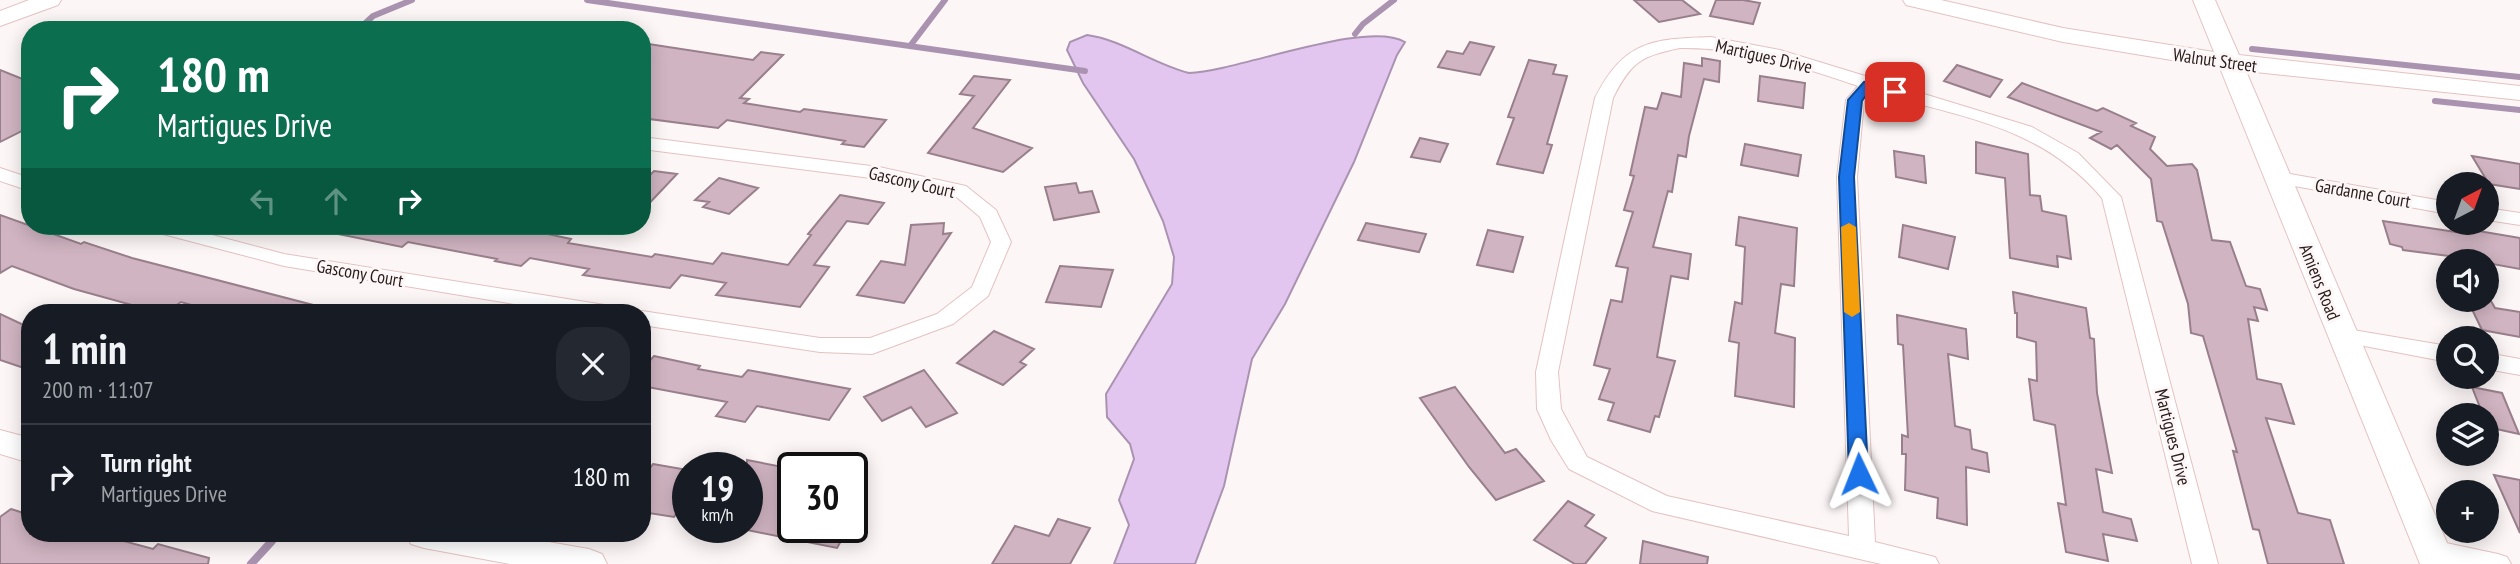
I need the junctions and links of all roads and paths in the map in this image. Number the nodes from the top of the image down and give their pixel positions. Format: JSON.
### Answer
{"nodes":[{"id":1,"x":50,"y":0,"type":"edge"},
{"id":2,"x":1914,"y":0,"type":"edge"},
{"id":3,"x":2204,"y":0,"type":"edge"},
{"id":4,"x":0,"y":19,"type":"edge"},
{"id":5,"x":2230,"y":63,"type":"junction"},
{"id":6,"x":1869,"y":85,"type":"junction"},
{"id":7,"x":2520,"y":93,"type":"edge"},
{"id":8,"x":651,"y":144,"type":"edge"},
{"id":9,"x":0,"y":174,"type":"edge"},
{"id":10,"x":2278,"y":178,"type":"junction"},
{"id":11,"x":21,"y":182,"type":"edge"},
{"id":12,"x":2436,"y":206,"type":"edge"},
{"id":13,"x":2499,"y":216,"type":"edge"},
{"id":14,"x":2520,"y":219,"type":"edge"},
{"id":15,"x":189,"y":235,"type":"edge"},
{"id":16,"x":555,"y":304,"type":"edge"},
{"id":17,"x":651,"y":319,"type":"edge"},
{"id":18,"x":2341,"y":335,"type":"junction"},
{"id":19,"x":2436,"y":352,"type":"edge"},
{"id":20,"x":2499,"y":363,"type":"edge"},
{"id":21,"x":2520,"y":367,"type":"edge"},
{"id":22,"x":0,"y":442,"type":"edge"},
{"id":23,"x":21,"y":448,"type":"edge"},
{"id":24,"x":468,"y":542,"type":"edge"},
{"id":25,"x":1862,"y":550,"type":"junction"},
{"id":26,"x":2435,"y":557,"type":"edge"},
{"id":27,"x":589,"y":564,"type":"edge"},
{"id":28,"x":1926,"y":564,"type":"edge"},
{"id":29,"x":2205,"y":564,"type":"edge"},
{"id":30,"x":2498,"y":564,"type":"edge"}],
"edges":[{"from":1,"to":4,"type":"street"},
{"from":2,"to":5,"type":"street","name":"Walnut Street"},
{"from":3,"to":5,"type":"street","name":"Amiens Road"},
{"from":5,"to":7,"type":"street","name":"Walnut Street"},
{"from":5,"to":10,"type":"street","name":"Amiens Road"},
{"from":6,"to":25,"type":"street"},
{"from":6,"to":25,"type":"street","name":"Martigues Drive"},
{"from":6,"to":29,"type":"street","name":"Martigues Drive"},
{"from":8,"to":17,"type":"street","name":"Gascony Court"},
{"from":9,"to":11,"type":"street"},
{"from":10,"to":12,"type":"street","name":"Gardanne Court"},
{"from":10,"to":18,"type":"street","name":"Amiens Road"},
{"from":13,"to":14,"type":"street"},
{"from":15,"to":16,"type":"street","name":"Gascony Court"},
{"from":18,"to":19,"type":"street"},
{"from":18,"to":26,"type":"street","name":"Amiens Road"},
{"from":20,"to":21,"type":"street"},
{"from":22,"to":23,"type":"street"},
{"from":24,"to":27,"type":"street"},
{"from":25,"to":28,"type":"street","name":"Martigues Drive"},
{"from":26,"to":30,"type":"street"}]}
